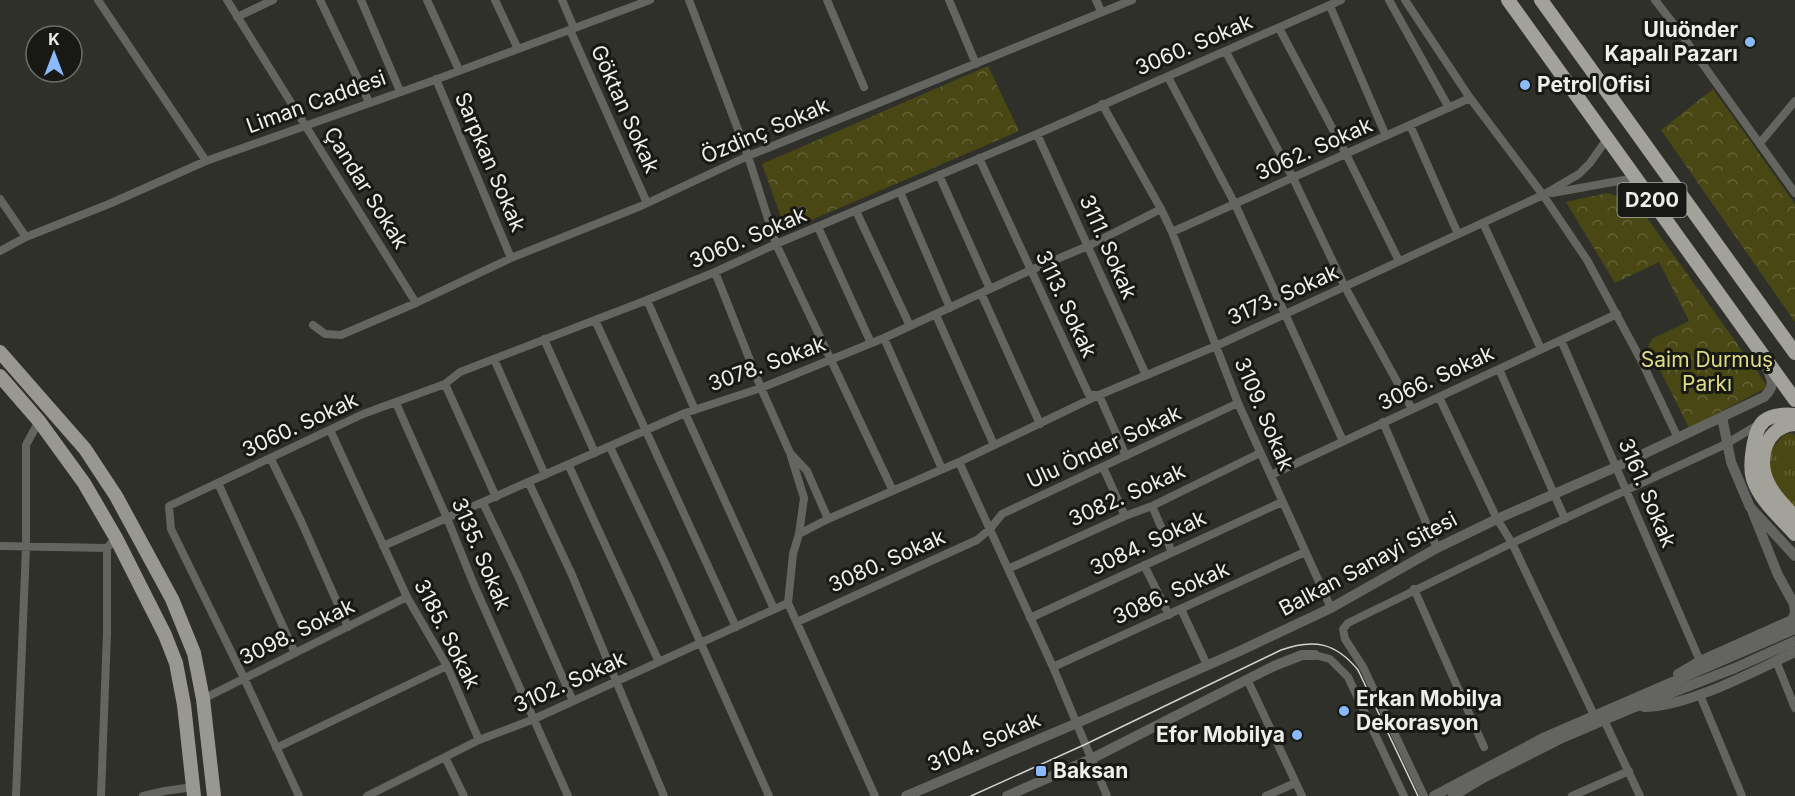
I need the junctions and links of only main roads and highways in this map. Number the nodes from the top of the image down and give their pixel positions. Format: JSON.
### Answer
{"nodes":[{"id":1,"x":1508,"y":0,"type":"edge"},
{"id":2,"x":1541,"y":0,"type":"edge"},
{"id":3,"x":0,"y":352,"type":"edge"},
{"id":4,"x":1795,"y":353,"type":"edge"},
{"id":5,"x":0,"y":376,"type":"edge"},
{"id":6,"x":1795,"y":400,"type":"edge"},
{"id":7,"x":1795,"y":415,"type":"edge"},
{"id":8,"x":1795,"y":424,"type":"edge"},
{"id":9,"x":1795,"y":517,"type":"edge"},
{"id":10,"x":1795,"y":534,"type":"edge"},
{"id":11,"x":193,"y":792,"type":"edge"},
{"id":12,"x":214,"y":796,"type":"edge"}],
"edges":[{"from":1,"to":6,"type":"highway","number":"D200"},
{"from":2,"to":4,"type":"highway","number":"D200"},
{"from":3,"to":12,"type":"main road"},
{"from":5,"to":11,"type":"main road"},
{"from":7,"to":10,"type":"highway"},
{"from":8,"to":9,"type":"highway"}]}
